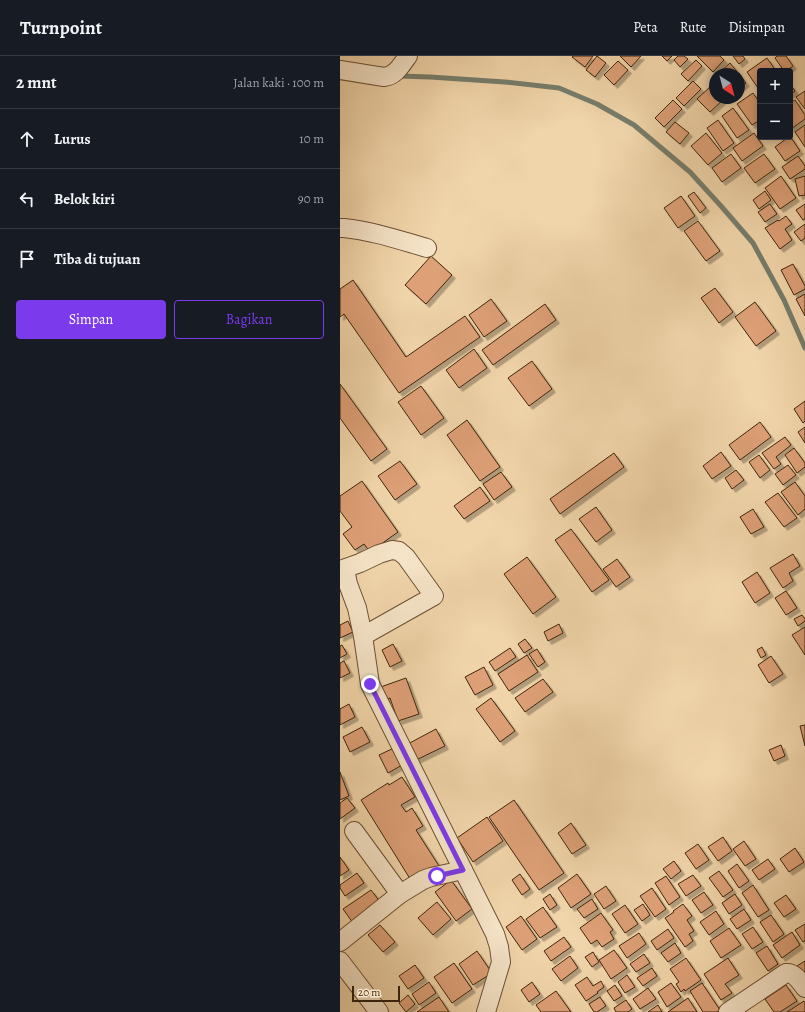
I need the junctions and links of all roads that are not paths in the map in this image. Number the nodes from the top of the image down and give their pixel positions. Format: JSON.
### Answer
{"nodes":[{"id":1,"x":408,"y":56,"type":"edge"},
{"id":2,"x":340,"y":70,"type":"edge"},
{"id":3,"x":340,"y":228,"type":"edge"},
{"id":4,"x":427,"y":248,"type":"dead end"},
{"id":5,"x":343,"y":570,"type":"edge"},
{"id":6,"x":363,"y":636,"type":"junction"},
{"id":7,"x":354,"y":831,"type":"dead end"},
{"id":8,"x":463,"y":870,"type":"junction"},
{"id":9,"x":400,"y":894,"type":"junction"},
{"id":10,"x":340,"y":942,"type":"edge"},
{"id":11,"x":340,"y":961,"type":"edge"},
{"id":12,"x":805,"y":988,"type":"edge"},
{"id":13,"x":379,"y":1012,"type":"edge"},
{"id":14,"x":486,"y":1012,"type":"edge"},
{"id":15,"x":728,"y":1012,"type":"edge"}],
"edges":[{"from":1,"to":2,"type":"street"},
{"from":3,"to":4,"type":"street"},
{"from":5,"to":6,"type":"street"},
{"from":5,"to":6,"type":"street"},
{"from":6,"to":8,"type":"street"},
{"from":7,"to":9,"type":"street"},
{"from":8,"to":9,"type":"street"},
{"from":8,"to":14,"type":"street"},
{"from":9,"to":10,"type":"street"},
{"from":11,"to":13,"type":"street"},
{"from":12,"to":15,"type":"street"}]}
